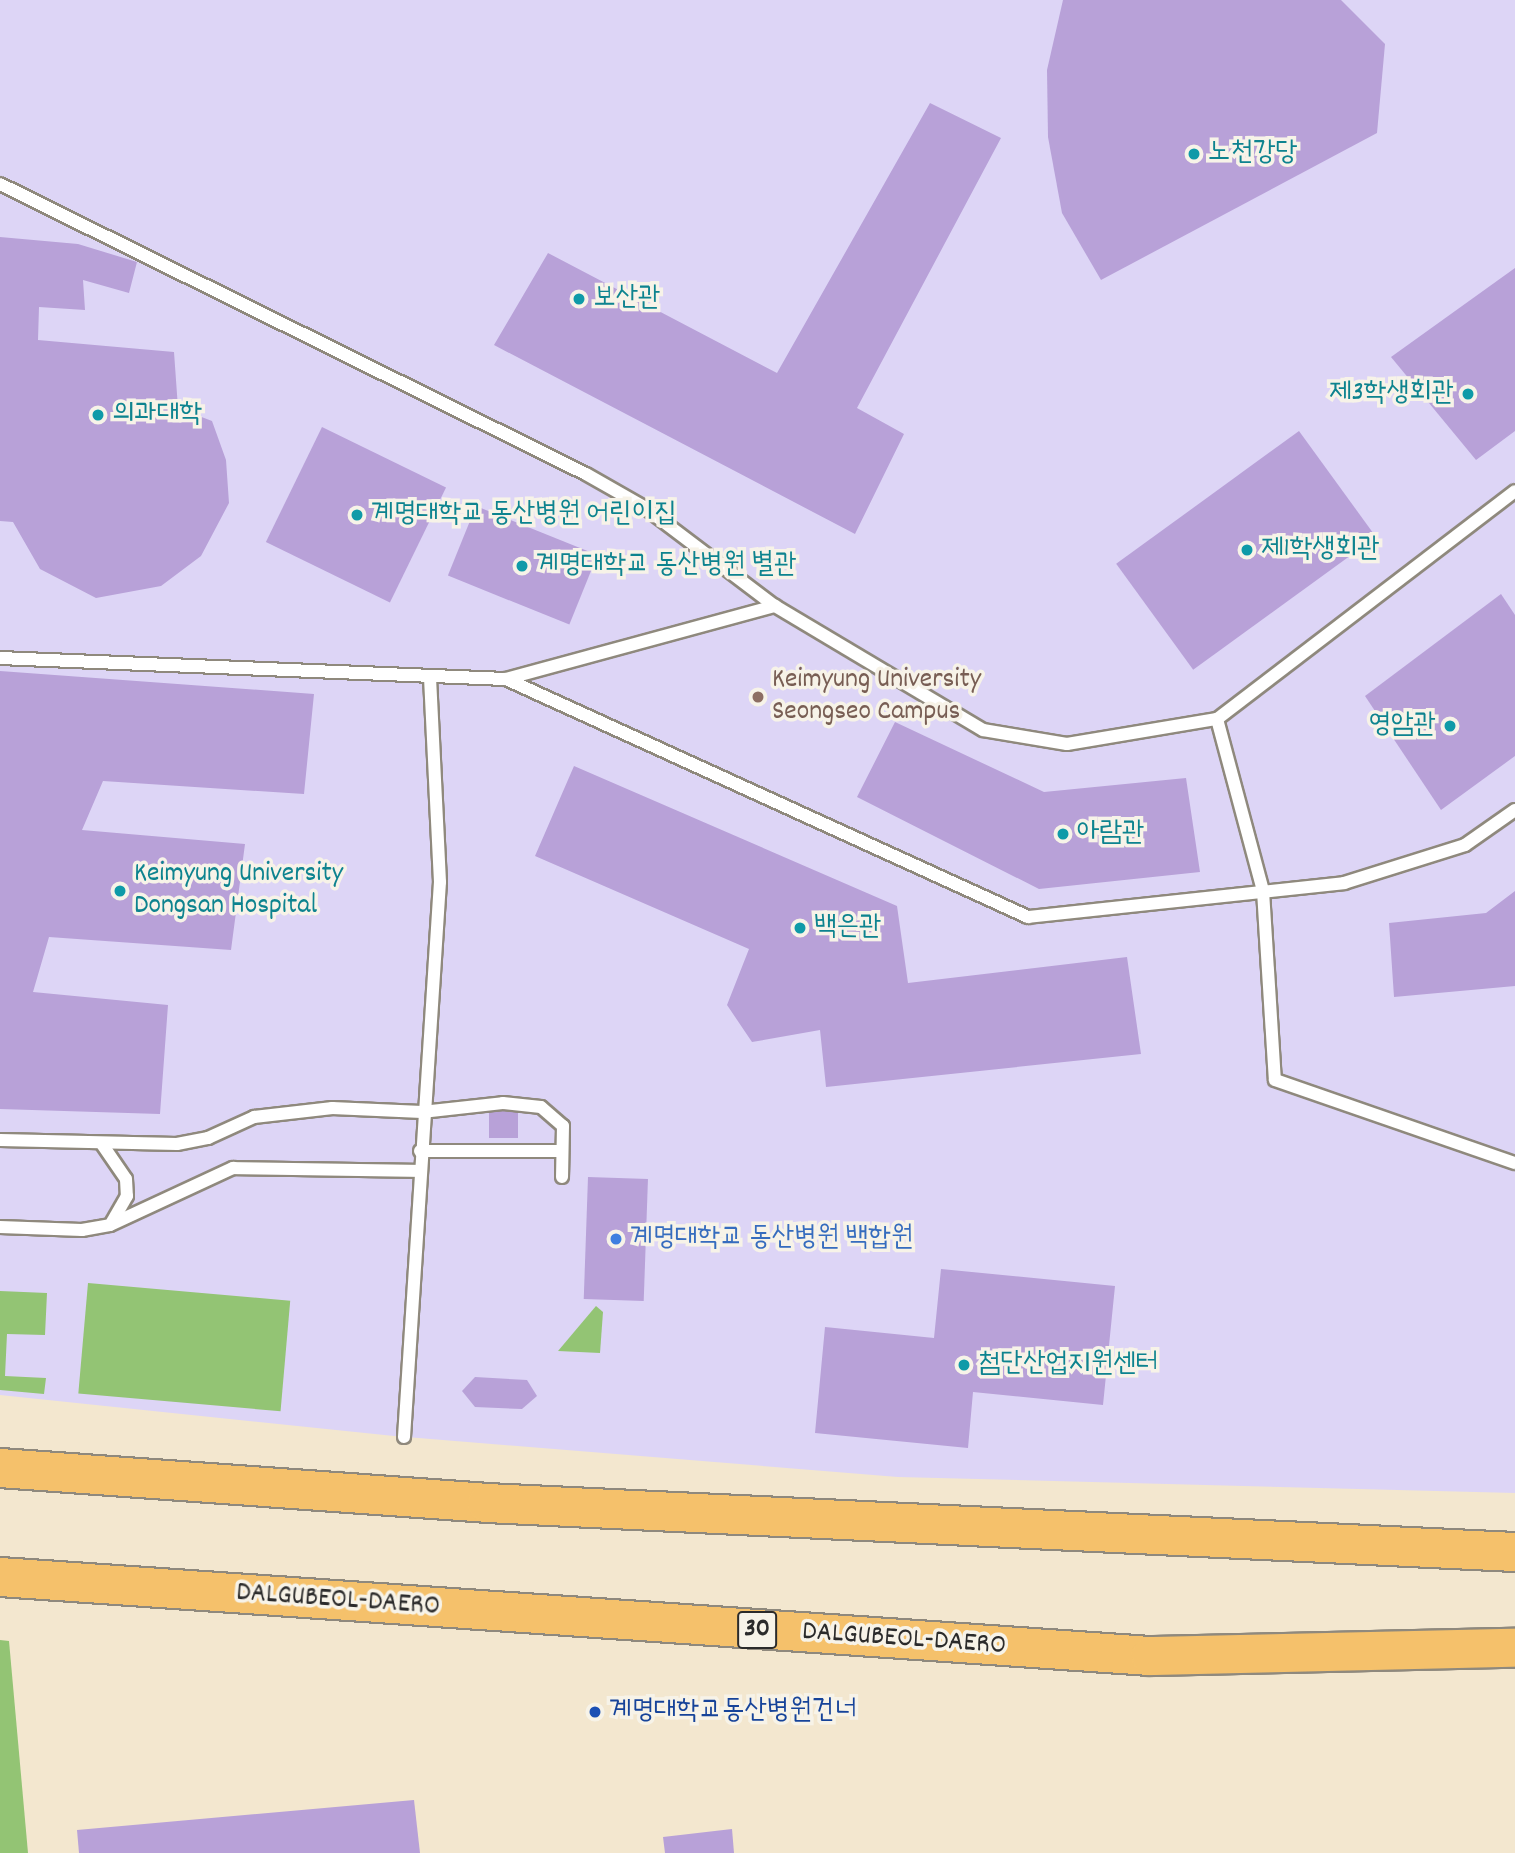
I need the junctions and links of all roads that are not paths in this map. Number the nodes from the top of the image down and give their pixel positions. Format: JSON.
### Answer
{"nodes":[{"id":1,"x":0,"y":184,"type":"edge"},
{"id":2,"x":1515,"y":491,"type":"edge"},
{"id":3,"x":775,"y":606,"type":"junction"},
{"id":4,"x":0,"y":658,"type":"edge"},
{"id":5,"x":506,"y":679,"type":"junction"},
{"id":6,"x":430,"y":680,"type":"junction"},
{"id":7,"x":1217,"y":719,"type":"junction"},
{"id":8,"x":1515,"y":810,"type":"edge"},
{"id":9,"x":1264,"y":891,"type":"junction"},
{"id":10,"x":422,"y":1112,"type":"junction"},
{"id":11,"x":0,"y":1140,"type":"edge"},
{"id":12,"x":102,"y":1144,"type":"junction"},
{"id":13,"x":420,"y":1151,"type":"junction"},
{"id":14,"x":562,"y":1151,"type":"junction"},
{"id":15,"x":1515,"y":1163,"type":"edge"},
{"id":16,"x":419,"y":1171,"type":"junction"},
{"id":17,"x":562,"y":1177,"type":"dead end"},
{"id":18,"x":110,"y":1225,"type":"junction"},
{"id":19,"x":0,"y":1227,"type":"edge"},
{"id":20,"x":404,"y":1437,"type":"dead end"},
{"id":21,"x":0,"y":1468,"type":"edge"},
{"id":22,"x":1515,"y":1552,"type":"edge"},
{"id":23,"x":0,"y":1577,"type":"edge"},
{"id":24,"x":1515,"y":1648,"type":"edge"}],
"edges":[{"from":1,"to":3,"type":"lane"},
{"from":2,"to":7,"type":"lane"},
{"from":3,"to":5,"type":"lane"},
{"from":3,"to":7,"type":"lane"},
{"from":4,"to":6,"type":"lane"},
{"from":5,"to":6,"type":"lane"},
{"from":5,"to":9,"type":"lane"},
{"from":6,"to":10,"type":"lane"},
{"from":7,"to":9,"type":"lane"},
{"from":8,"to":9,"type":"lane"},
{"from":9,"to":15,"type":"lane"},
{"from":10,"to":12,"type":"lane"},
{"from":10,"to":13,"type":"lane"},
{"from":10,"to":14,"type":"lane"},
{"from":11,"to":12,"type":"lane"},
{"from":12,"to":18,"type":"lane"},
{"from":13,"to":14,"type":"lane"},
{"from":13,"to":16,"type":"lane"},
{"from":14,"to":17,"type":"lane"},
{"from":16,"to":18,"type":"lane"},
{"from":16,"to":20,"type":"lane"},
{"from":18,"to":19,"type":"lane"},
{"from":21,"to":22,"type":"main road"},
{"from":23,"to":24,"type":"main road","name":"DALGUBEOL-DAERO","number":"30"}]}
